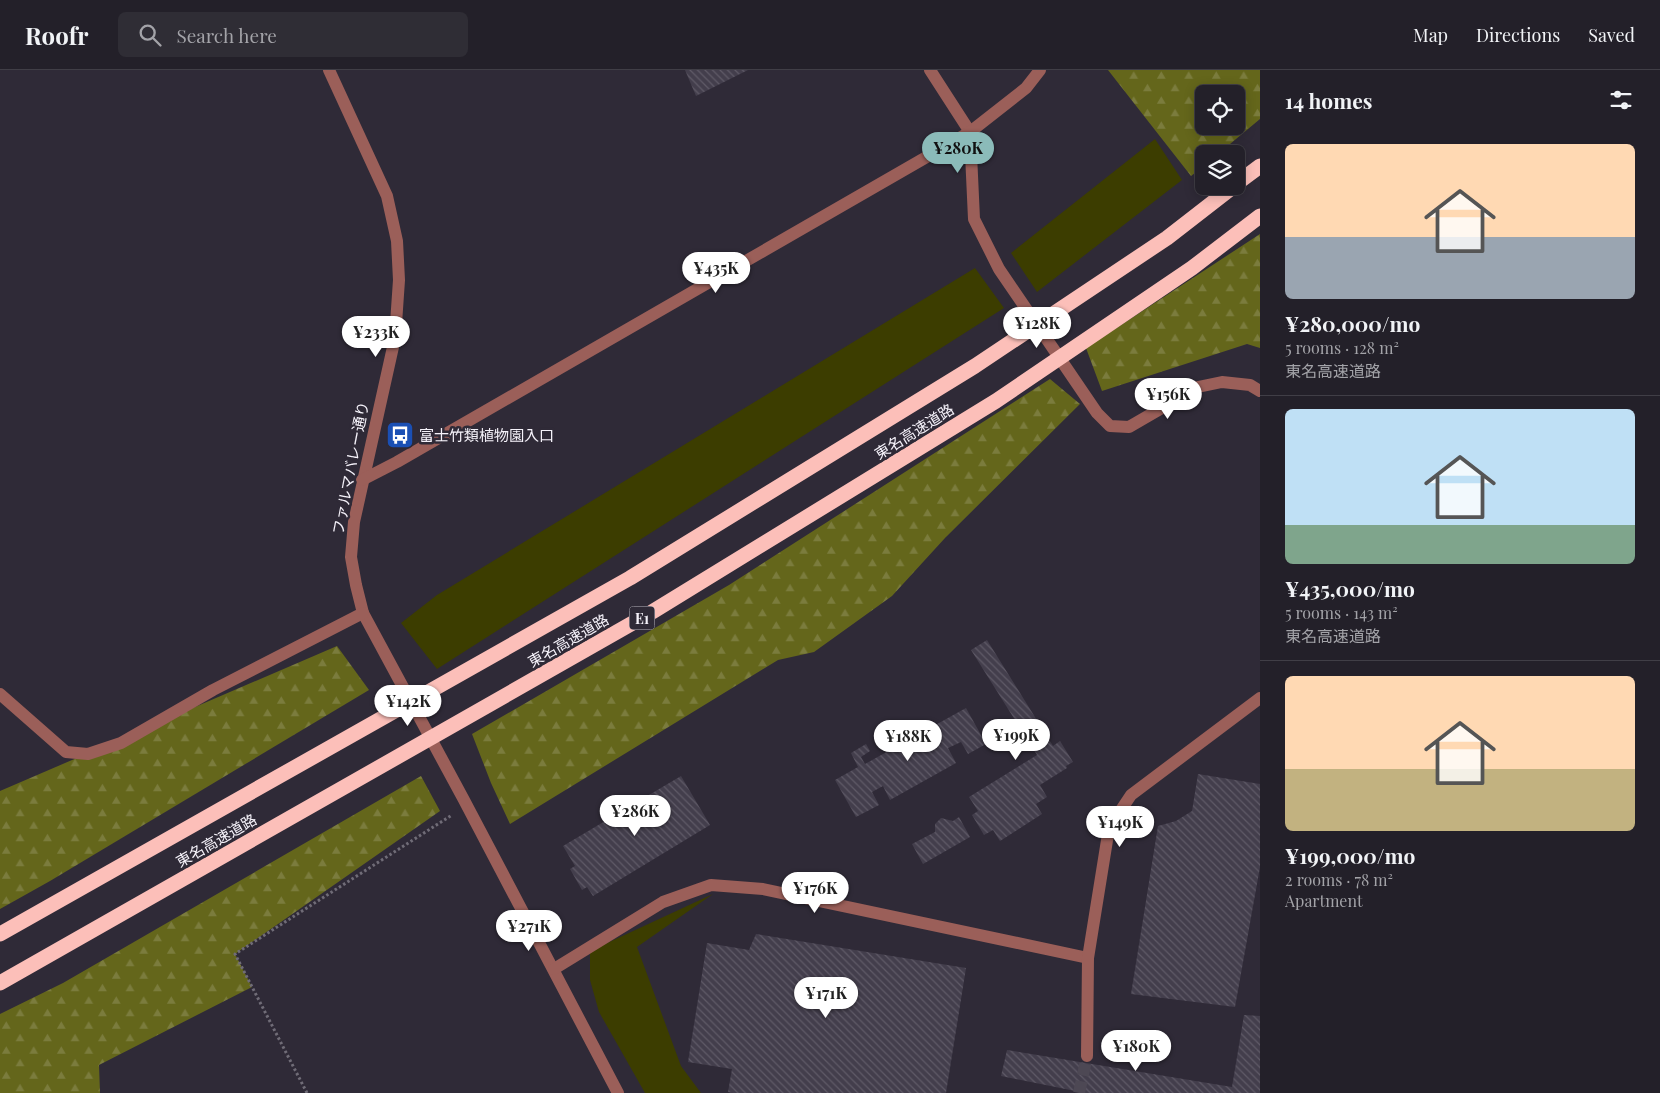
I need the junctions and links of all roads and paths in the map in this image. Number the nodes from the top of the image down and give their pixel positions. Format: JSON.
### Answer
{"nodes":[{"id":1,"x":329,"y":70,"type":"edge"},
{"id":2,"x":930,"y":70,"type":"edge"},
{"id":3,"x":1040,"y":70,"type":"edge"},
{"id":4,"x":970,"y":132,"type":"junction"},
{"id":5,"x":1260,"y":166,"type":"edge"},
{"id":6,"x":1245,"y":177,"type":"edge"},
{"id":7,"x":1222,"y":195,"type":"edge"},
{"id":8,"x":1260,"y":216,"type":"edge"},
{"id":9,"x":1260,"y":391,"type":"edge"},
{"id":10,"x":362,"y":480,"type":"junction"},
{"id":11,"x":362,"y":613,"type":"junction"},
{"id":12,"x":0,"y":694,"type":"edge"},
{"id":13,"x":1260,"y":698,"type":"edge"},
{"id":14,"x":465,"y":803,"type":"junction"},
{"id":15,"x":0,"y":934,"type":"edge"},
{"id":16,"x":1088,"y":958,"type":"junction"},
{"id":17,"x":554,"y":969,"type":"junction"},
{"id":18,"x":0,"y":983,"type":"edge"},
{"id":19,"x":1086,"y":1056,"type":"tunnel mouth"},
{"id":20,"x":307,"y":1093,"type":"edge"},
{"id":21,"x":618,"y":1093,"type":"edge"}],
"edges":[{"from":1,"to":10,"type":"street","name":"ファルマバレー通り"},
{"from":2,"to":4,"type":"street"},
{"from":3,"to":4,"type":"street"},
{"from":4,"to":9,"type":"street"},
{"from":4,"to":10,"type":"street"},
{"from":5,"to":6,"type":"highway","name":"東名高速道路"},
{"from":7,"to":15,"type":"highway","name":"東名高速道路"},
{"from":8,"to":18,"type":"highway","name":"東名高速道路","number":"E1"},
{"from":10,"to":11,"type":"street","name":"ファルマバレー通り"},
{"from":11,"to":12,"type":"street"},
{"from":11,"to":14,"type":"street","name":"ファルマバレー通り"},
{"from":13,"to":16,"type":"street"},
{"from":14,"to":17,"type":"street","name":"ファルマバレー通り"},
{"from":14,"to":20,"type":"path"},
{"from":16,"to":17,"type":"street"},
{"from":16,"to":19,"type":"street"},
{"from":17,"to":21,"type":"street","name":"ファルマバレー通り"}]}
